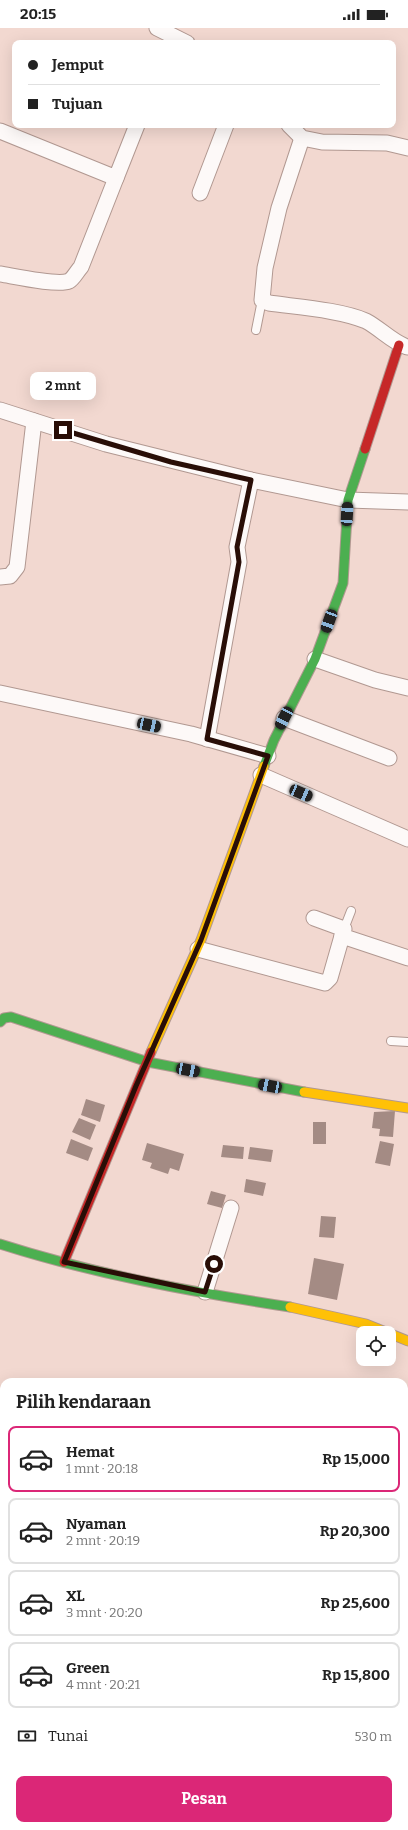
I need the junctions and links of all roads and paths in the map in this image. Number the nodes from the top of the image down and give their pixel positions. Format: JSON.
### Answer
{"nodes":[{"id":1,"x":165,"y":35,"type":"edge"},
{"id":2,"x":179,"y":40,"type":"edge"},
{"id":3,"x":136,"y":128,"type":"edge"},
{"id":4,"x":225,"y":128,"type":"edge"},
{"id":5,"x":292,"y":128,"type":"edge"},
{"id":6,"x":0,"y":130,"type":"edge"},
{"id":7,"x":302,"y":138,"type":"junction"},
{"id":8,"x":408,"y":148,"type":"edge"},
{"id":9,"x":116,"y":178,"type":"junction"},
{"id":10,"x":200,"y":193,"type":"dead end"},
{"id":11,"x":0,"y":274,"type":"edge"},
{"id":12,"x":262,"y":300,"type":"junction"},
{"id":13,"x":256,"y":330,"type":"dead end"},
{"id":14,"x":404,"y":346,"type":"edge"},
{"id":15,"x":0,"y":410,"type":"edge"},
{"id":16,"x":34,"y":421,"type":"junction"},
{"id":17,"x":251,"y":480,"type":"junction"},
{"id":18,"x":348,"y":500,"type":"junction"},
{"id":19,"x":408,"y":502,"type":"edge"},
{"id":20,"x":0,"y":578,"type":"edge"},
{"id":21,"x":315,"y":659,"type":"junction"},
{"id":22,"x":408,"y":688,"type":"edge"},
{"id":23,"x":0,"y":693,"type":"edge"},
{"id":24,"x":284,"y":718,"type":"junction"},
{"id":25,"x":207,"y":739,"type":"junction"},
{"id":26,"x":268,"y":756,"type":"junction"},
{"id":27,"x":388,"y":758,"type":"dead end"},
{"id":28,"x":261,"y":775,"type":"junction"},
{"id":29,"x":408,"y":839,"type":"edge"},
{"id":30,"x":351,"y":911,"type":"dead end"},
{"id":31,"x":314,"y":918,"type":"dead end"},
{"id":32,"x":343,"y":933,"type":"junction"},
{"id":33,"x":198,"y":948,"type":"junction"},
{"id":34,"x":408,"y":958,"type":"edge"},
{"id":35,"x":0,"y":1022,"type":"edge"},
{"id":36,"x":391,"y":1041,"type":"dead end"},
{"id":37,"x":408,"y":1042,"type":"edge"},
{"id":38,"x":148,"y":1062,"type":"junction"},
{"id":39,"x":408,"y":1108,"type":"edge"},
{"id":40,"x":231,"y":1208,"type":"dead end"},
{"id":41,"x":0,"y":1244,"type":"edge"},
{"id":42,"x":64,"y":1262,"type":"junction"},
{"id":43,"x":205,"y":1292,"type":"junction"},
{"id":44,"x":408,"y":1340,"type":"edge"}],
"edges":[{"from":1,"to":2,"type":"street"},
{"from":3,"to":9,"type":"street"},
{"from":4,"to":10,"type":"street"},
{"from":5,"to":7,"type":"street"},
{"from":6,"to":9,"type":"street"},
{"from":7,"to":8,"type":"street"},
{"from":7,"to":12,"type":"street"},
{"from":9,"to":11,"type":"street"},
{"from":12,"to":13,"type":"lane"},
{"from":12,"to":14,"type":"street"},
{"from":14,"to":18,"type":"street"},
{"from":15,"to":16,"type":"street"},
{"from":16,"to":17,"type":"street"},
{"from":16,"to":20,"type":"street"},
{"from":17,"to":18,"type":"street"},
{"from":17,"to":25,"type":"street"},
{"from":18,"to":19,"type":"street"},
{"from":18,"to":21,"type":"street"},
{"from":21,"to":22,"type":"street"},
{"from":21,"to":24,"type":"street"},
{"from":23,"to":25,"type":"street"},
{"from":24,"to":26,"type":"street"},
{"from":24,"to":27,"type":"street"},
{"from":25,"to":26,"type":"street"},
{"from":26,"to":28,"type":"street"},
{"from":28,"to":29,"type":"street"},
{"from":28,"to":33,"type":"street"},
{"from":30,"to":32,"type":"lane"},
{"from":31,"to":32,"type":"street"},
{"from":32,"to":33,"type":"street"},
{"from":32,"to":34,"type":"street"},
{"from":33,"to":38,"type":"street"},
{"from":35,"to":38,"type":"street"},
{"from":36,"to":37,"type":"lane"},
{"from":38,"to":39,"type":"street"},
{"from":38,"to":42,"type":"street"},
{"from":40,"to":43,"type":"street"},
{"from":41,"to":42,"type":"street"},
{"from":42,"to":43,"type":"street"},
{"from":43,"to":44,"type":"street"}]}
